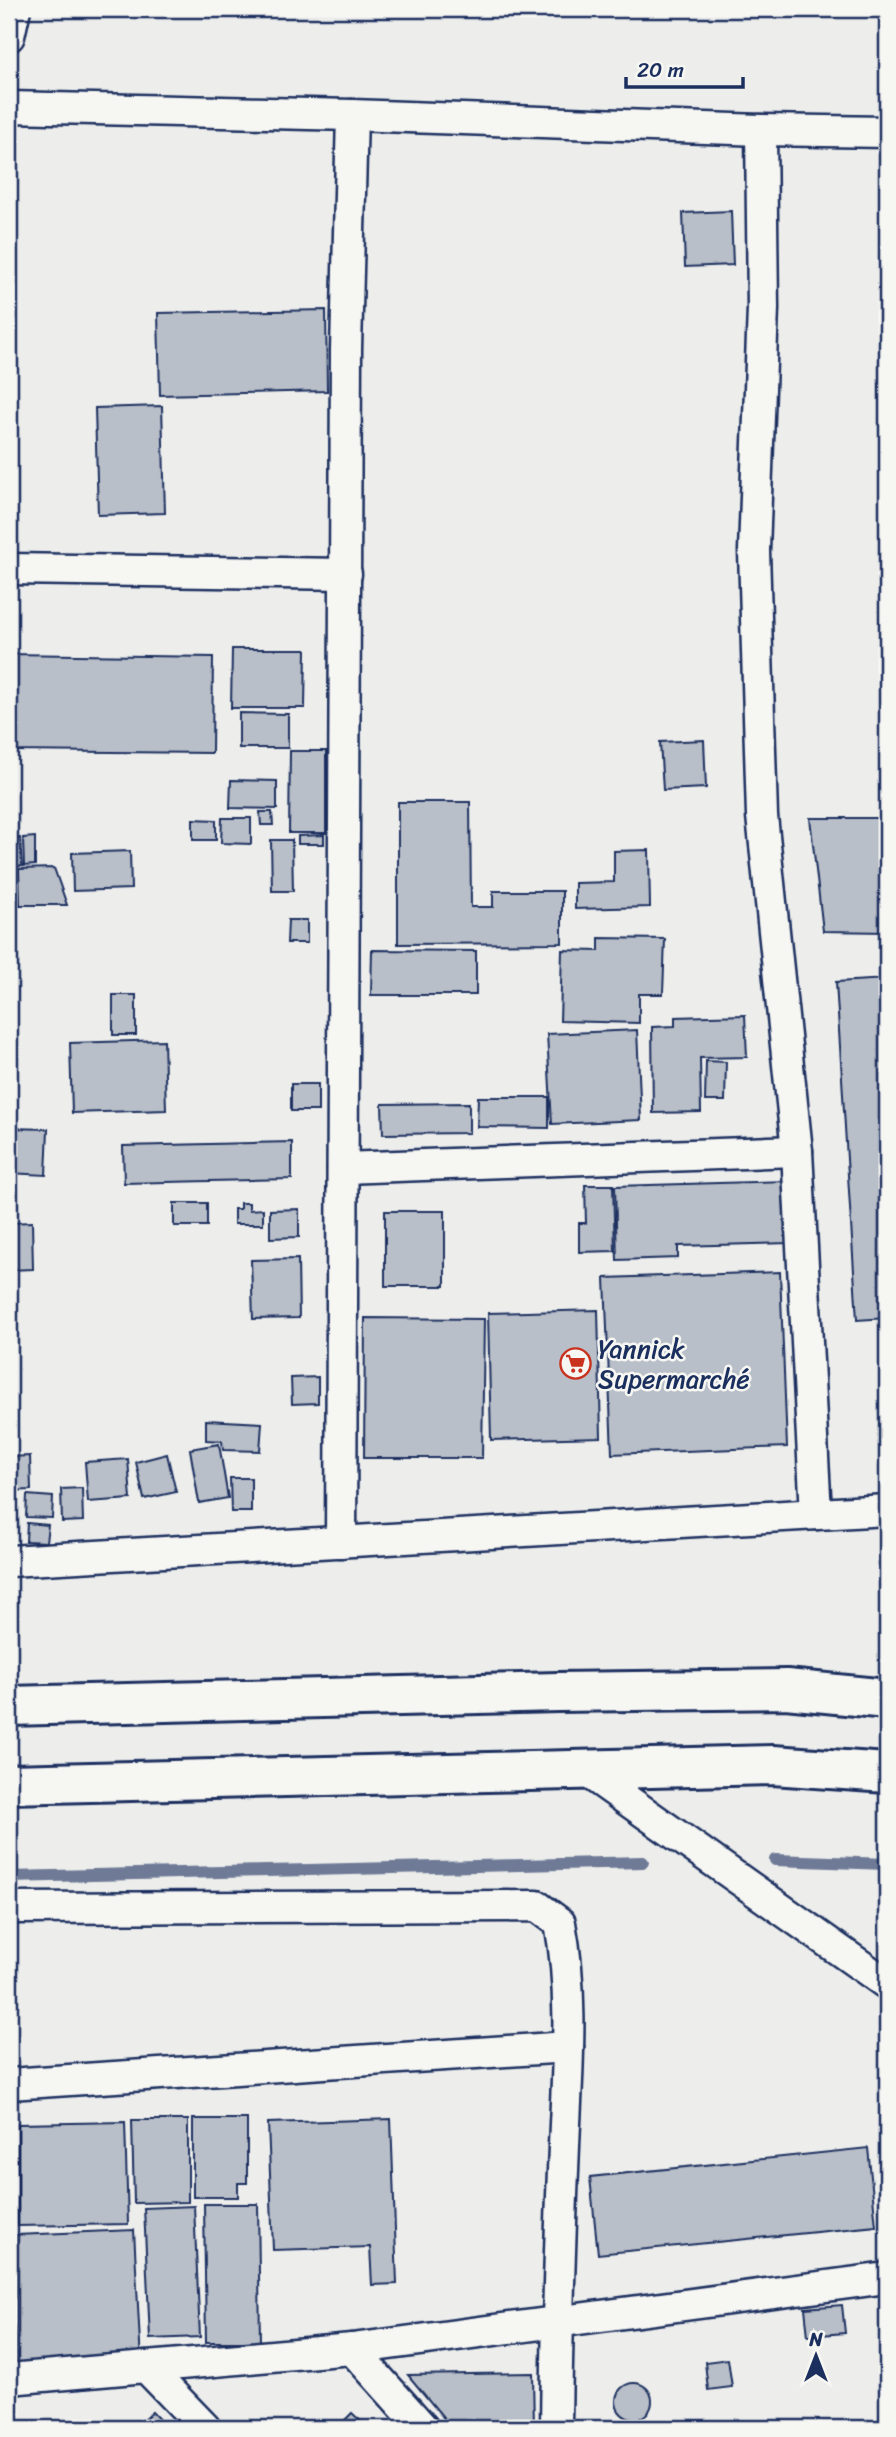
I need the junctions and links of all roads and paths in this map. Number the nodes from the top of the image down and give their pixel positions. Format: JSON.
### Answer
{"nodes":[{"id":1,"x":15,"y":9,"type":"edge"},
{"id":2,"x":9,"y":36,"type":"edge"},
{"id":3,"x":9,"y":107,"type":"edge"},
{"id":4,"x":352,"y":115,"type":"junction"},
{"id":5,"x":761,"y":130,"type":"junction"},
{"id":6,"x":887,"y":132,"type":"edge"},
{"id":7,"x":9,"y":569,"type":"edge"},
{"id":8,"x":346,"y":574,"type":"junction"},
{"id":9,"x":797,"y":1151,"type":"junction"},
{"id":10,"x":343,"y":1168,"type":"junction"},
{"id":11,"x":887,"y":1510,"type":"edge"},
{"id":12,"x":816,"y":1514,"type":"junction"},
{"id":13,"x":341,"y":1542,"type":"junction"},
{"id":14,"x":9,"y":1561,"type":"edge"},
{"id":15,"x":887,"y":1699,"type":"edge"},
{"id":16,"x":9,"y":1706,"type":"edge"},
{"id":17,"x":586,"y":1771,"type":"junction"},
{"id":18,"x":887,"y":1773,"type":"edge"},
{"id":19,"x":9,"y":1784,"type":"edge"},
{"id":20,"x":9,"y":1908,"type":"edge"},
{"id":21,"x":887,"y":1984,"type":"edge"},
{"id":22,"x":568,"y":2047,"type":"junction"},
{"id":23,"x":9,"y":2084,"type":"edge"},
{"id":24,"x":887,"y":2278,"type":"edge"},
{"id":25,"x":557,"y":2322,"type":"junction"},
{"id":26,"x":352,"y":2349,"type":"junction"},
{"id":27,"x":146,"y":2367,"type":"junction"},
{"id":28,"x":9,"y":2379,"type":"edge"},
{"id":29,"x":205,"y":2428,"type":"edge"},
{"id":30,"x":424,"y":2428,"type":"edge"},
{"id":31,"x":556,"y":2428,"type":"edge"}],
"edges":[{"from":1,"to":2,"type":"street"},
{"from":3,"to":4,"type":"street"},
{"from":4,"to":5,"type":"street"},
{"from":4,"to":8,"type":"street"},
{"from":5,"to":6,"type":"street"},
{"from":5,"to":9,"type":"street"},
{"from":7,"to":8,"type":"street"},
{"from":8,"to":10,"type":"street"},
{"from":9,"to":10,"type":"street"},
{"from":9,"to":12,"type":"street"},
{"from":10,"to":13,"type":"street"},
{"from":11,"to":12,"type":"street"},
{"from":12,"to":13,"type":"street"},
{"from":13,"to":14,"type":"street"},
{"from":15,"to":16,"type":"highway"},
{"from":17,"to":18,"type":"highway"},
{"from":17,"to":19,"type":"highway"},
{"from":17,"to":21,"type":"street"},
{"from":20,"to":22,"type":"street"},
{"from":22,"to":23,"type":"street"},
{"from":22,"to":25,"type":"street"},
{"from":24,"to":25,"type":"street"},
{"from":25,"to":26,"type":"street"},
{"from":25,"to":31,"type":"street"},
{"from":26,"to":27,"type":"street"},
{"from":26,"to":30,"type":"street"},
{"from":27,"to":28,"type":"street"},
{"from":27,"to":29,"type":"street"}]}
